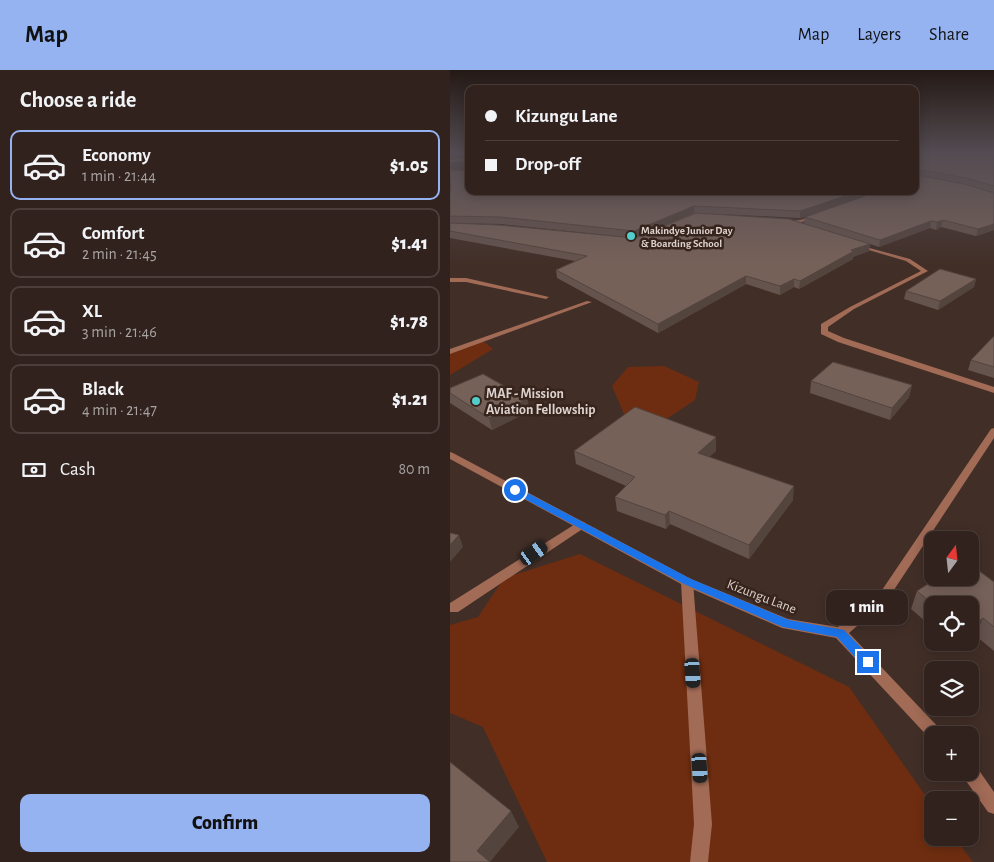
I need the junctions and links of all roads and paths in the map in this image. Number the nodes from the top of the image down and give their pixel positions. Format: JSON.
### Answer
{"nodes":[{"id":1,"x":819,"y":215,"type":"edge"},
{"id":2,"x":779,"y":222,"type":"edge"},
{"id":3,"x":789,"y":222,"type":"junction"},
{"id":4,"x":807,"y":230,"type":"edge"},
{"id":5,"x":848,"y":242,"type":"edge"},
{"id":6,"x":450,"y":280,"type":"edge"},
{"id":7,"x":546,"y":297,"type":"dead end"},
{"id":8,"x":589,"y":302,"type":"dead end"},
{"id":9,"x":450,"y":352,"type":"edge"},
{"id":10,"x":994,"y":390,"type":"edge"},
{"id":11,"x":993,"y":436,"type":"edge"},
{"id":12,"x":450,"y":455,"type":"edge"},
{"id":13,"x":580,"y":524,"type":"junction"},
{"id":14,"x":688,"y":582,"type":"junction"},
{"id":15,"x":453,"y":608,"type":"dead end"},
{"id":16,"x":840,"y":633,"type":"junction"},
{"id":17,"x":928,"y":726,"type":"edge"},
{"id":18,"x":976,"y":781,"type":"edge"},
{"id":19,"x":994,"y":806,"type":"edge"},
{"id":20,"x":699,"y":862,"type":"edge"}],
"edges":[{"from":1,"to":3,"type":"street"},
{"from":2,"to":3,"type":"street"},
{"from":3,"to":4,"type":"street"},
{"from":5,"to":10,"type":"street"},
{"from":6,"to":7,"type":"street"},
{"from":8,"to":9,"type":"street"},
{"from":11,"to":16,"type":"street"},
{"from":12,"to":13,"type":"street","name":"Kizungu Lane"},
{"from":13,"to":14,"type":"street","name":"Kizungu Lane"},
{"from":13,"to":15,"type":"street"},
{"from":14,"to":16,"type":"street","name":"Kizungu Lane"},
{"from":14,"to":20,"type":"street"},
{"from":16,"to":17,"type":"street"},
{"from":18,"to":19,"type":"street"}]}
